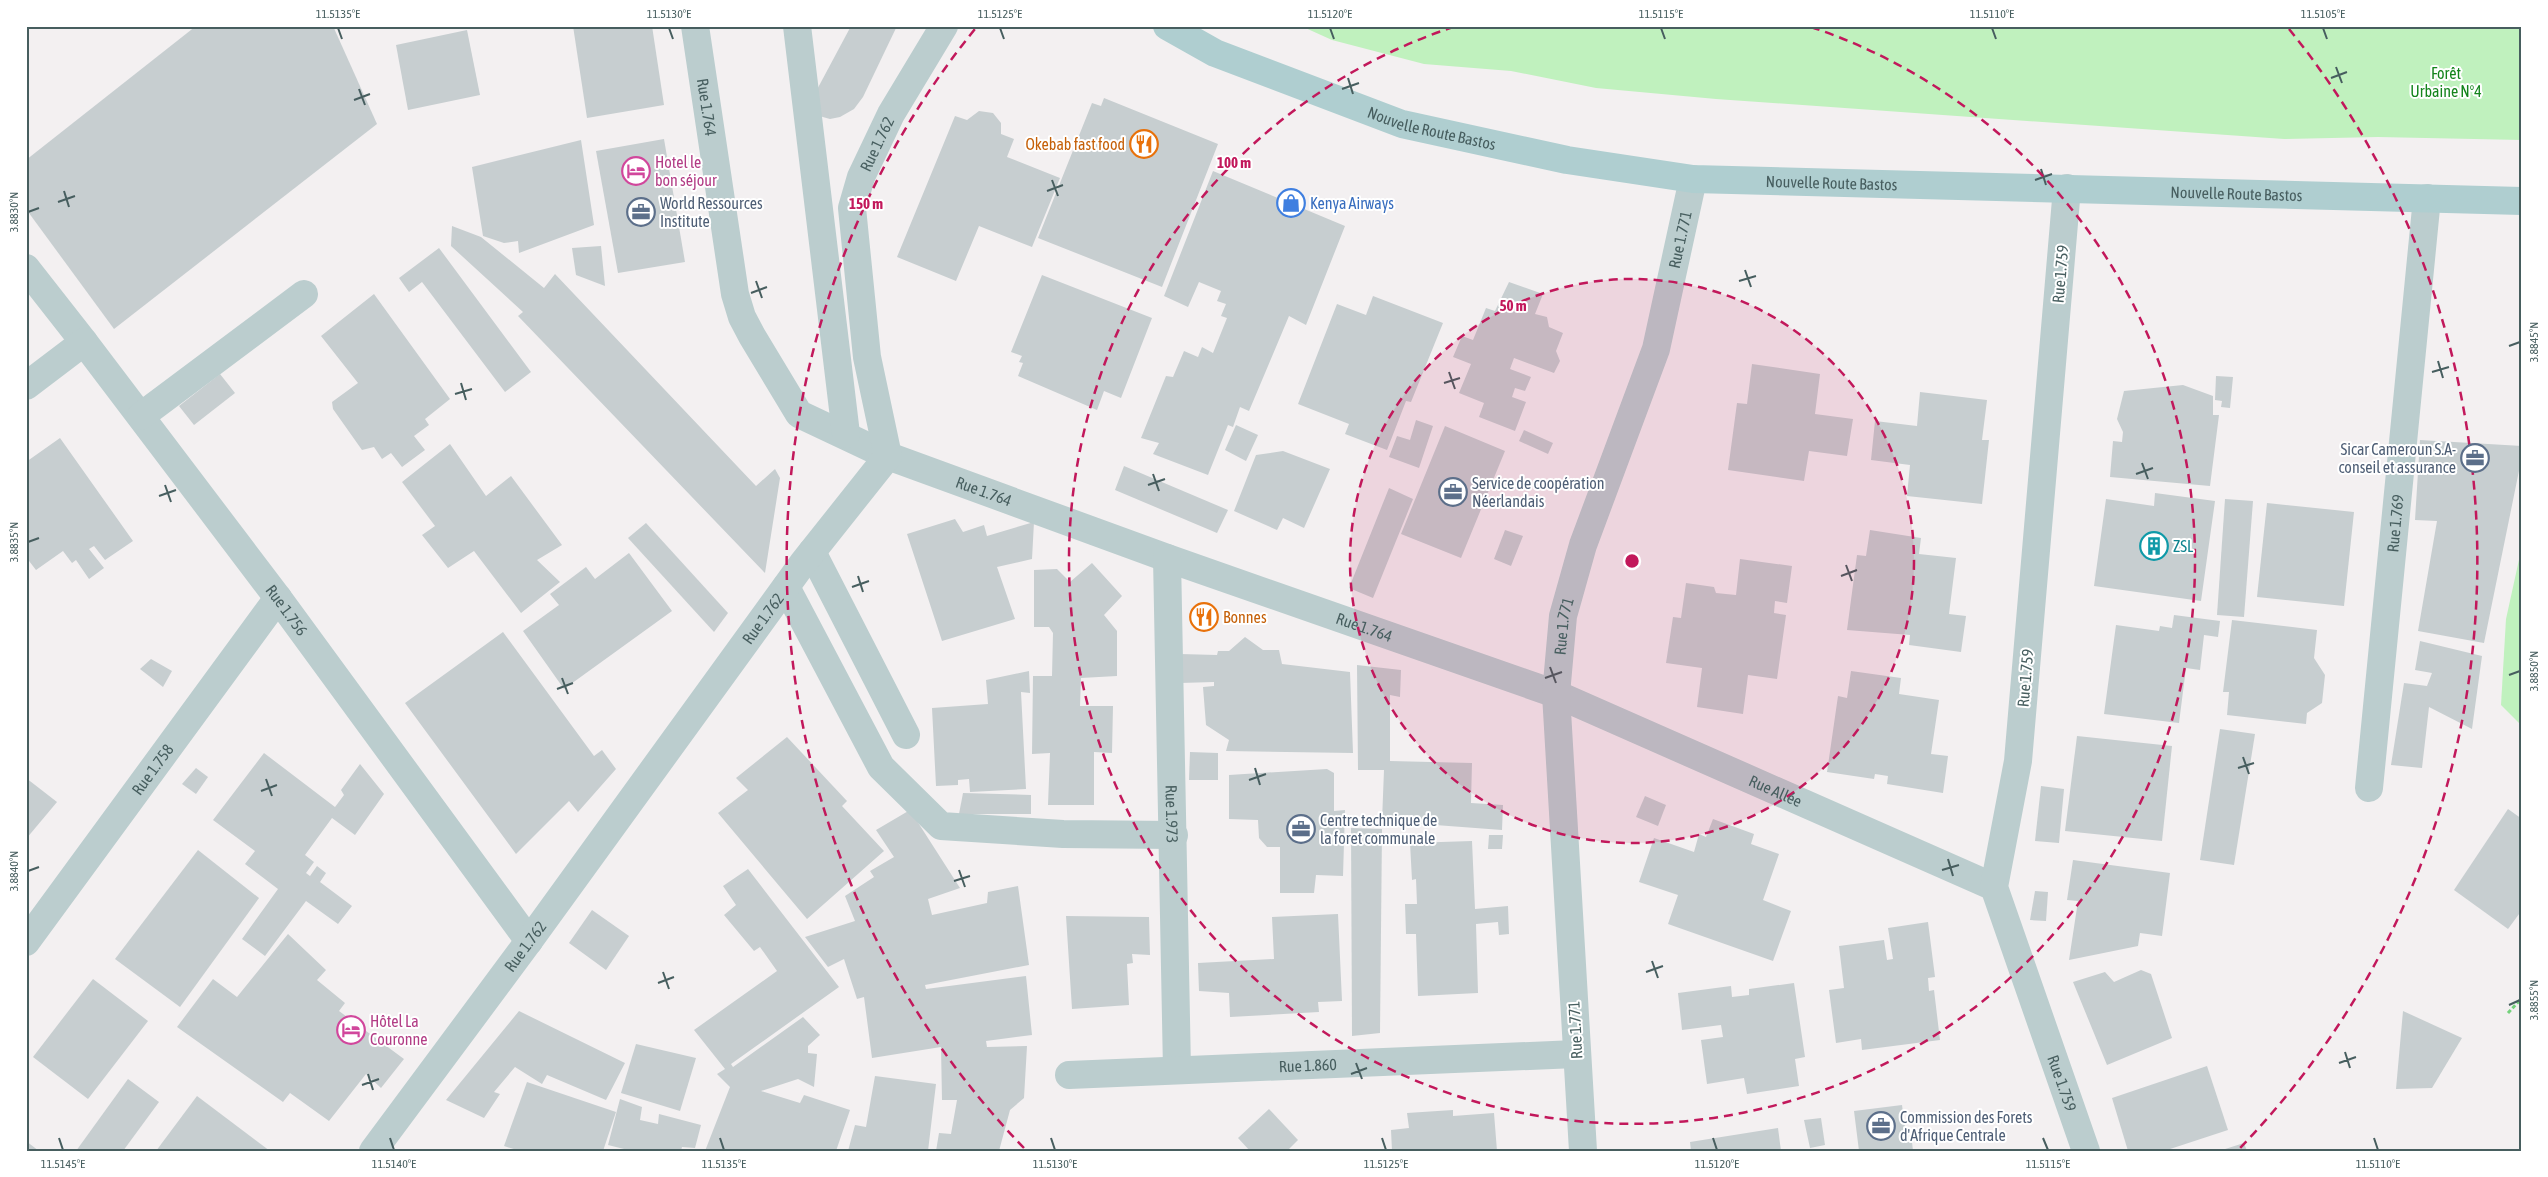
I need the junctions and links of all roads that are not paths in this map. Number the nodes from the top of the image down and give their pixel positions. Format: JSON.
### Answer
{"nodes":[{"id":1,"x":695,"y":26,"type":"edge"},
{"id":2,"x":797,"y":26,"type":"edge"},
{"id":3,"x":944,"y":26,"type":"edge"},
{"id":4,"x":1167,"y":26,"type":"edge"},
{"id":5,"x":1693,"y":179,"type":"junction"},
{"id":6,"x":2067,"y":188,"type":"junction"},
{"id":7,"x":2426,"y":198,"type":"junction"},
{"id":8,"x":2522,"y":201,"type":"edge"},
{"id":9,"x":26,"y":268,"type":"edge"},
{"id":10,"x":304,"y":294,"type":"dead end"},
{"id":11,"x":84,"y":342,"type":"junction"},
{"id":12,"x":26,"y":386,"type":"edge"},
{"id":13,"x":141,"y":416,"type":"junction"},
{"id":14,"x":846,"y":434,"type":"junction"},
{"id":15,"x":888,"y":456,"type":"junction"},
{"id":16,"x":812,"y":552,"type":"junction"},
{"id":17,"x":1167,"y":558,"type":"junction"},
{"id":18,"x":786,"y":587,"type":"junction"},
{"id":19,"x":278,"y":598,"type":"junction"},
{"id":20,"x":1556,"y":694,"type":"junction"},
{"id":21,"x":906,"y":734,"type":"dead end"},
{"id":22,"x":2369,"y":788,"type":"dead end"},
{"id":23,"x":1174,"y":834,"type":"junction"},
{"id":24,"x":1994,"y":887,"type":"junction"},
{"id":25,"x":529,"y":941,"type":"junction"},
{"id":26,"x":26,"y":942,"type":"edge"},
{"id":27,"x":1576,"y":1054,"type":"junction"},
{"id":28,"x":1178,"y":1070,"type":"junction"},
{"id":29,"x":1069,"y":1075,"type":"dead end"},
{"id":30,"x":373,"y":1151,"type":"edge"},
{"id":31,"x":1583,"y":1151,"type":"edge"},
{"id":32,"x":2086,"y":1151,"type":"edge"}],
"edges":[{"from":1,"to":14,"type":"street","name":"Rue 1.764"},
{"from":2,"to":14,"type":"street"},
{"from":3,"to":15,"type":"street","name":"Rue 1.762"},
{"from":4,"to":5,"type":"main road","name":"Nouvelle Route Bastos"},
{"from":5,"to":6,"type":"main road","name":"Nouvelle Route Bastos"},
{"from":5,"to":20,"type":"street","name":"Rue 1.771"},
{"from":6,"to":7,"type":"main road","name":"Nouvelle Route Bastos"},
{"from":6,"to":24,"type":"street","name":"Rue 1.759"},
{"from":7,"to":8,"type":"main road","name":"Nouvelle Route Bastos"},
{"from":7,"to":22,"type":"street","name":"Rue 1.769"},
{"from":9,"to":11,"type":"street","name":"Rue 1.756"},
{"from":10,"to":13,"type":"street"},
{"from":11,"to":12,"type":"street"},
{"from":11,"to":13,"type":"street","name":"Rue 1.756"},
{"from":13,"to":19,"type":"street","name":"Rue 1.756"},
{"from":14,"to":15,"type":"street","name":"Rue 1.764"},
{"from":15,"to":16,"type":"street","name":"Rue 1.762"},
{"from":15,"to":17,"type":"street","name":"Rue 1.764"},
{"from":16,"to":18,"type":"street","name":"Rue 1.762"},
{"from":16,"to":21,"type":"street"},
{"from":17,"to":20,"type":"street","name":"Rue 1.764"},
{"from":17,"to":23,"type":"street","name":"Rue 1.973"},
{"from":18,"to":23,"type":"street"},
{"from":18,"to":25,"type":"street","name":"Rue 1.762"},
{"from":19,"to":25,"type":"street","name":"Rue 1.756"},
{"from":19,"to":26,"type":"street","name":"Rue 1.758"},
{"from":20,"to":24,"type":"street","name":"Rue Allée"},
{"from":20,"to":27,"type":"street","name":"Rue 1.771"},
{"from":23,"to":28,"type":"street","name":"Rue 1.973"},
{"from":24,"to":32,"type":"street","name":"Rue 1.759"},
{"from":25,"to":30,"type":"street","name":"Rue 1.762"},
{"from":27,"to":28,"type":"street","name":"Rue 1.860"},
{"from":27,"to":31,"type":"street","name":"Rue 1.771"},
{"from":28,"to":29,"type":"street","name":"Rue 1.860"}]}
